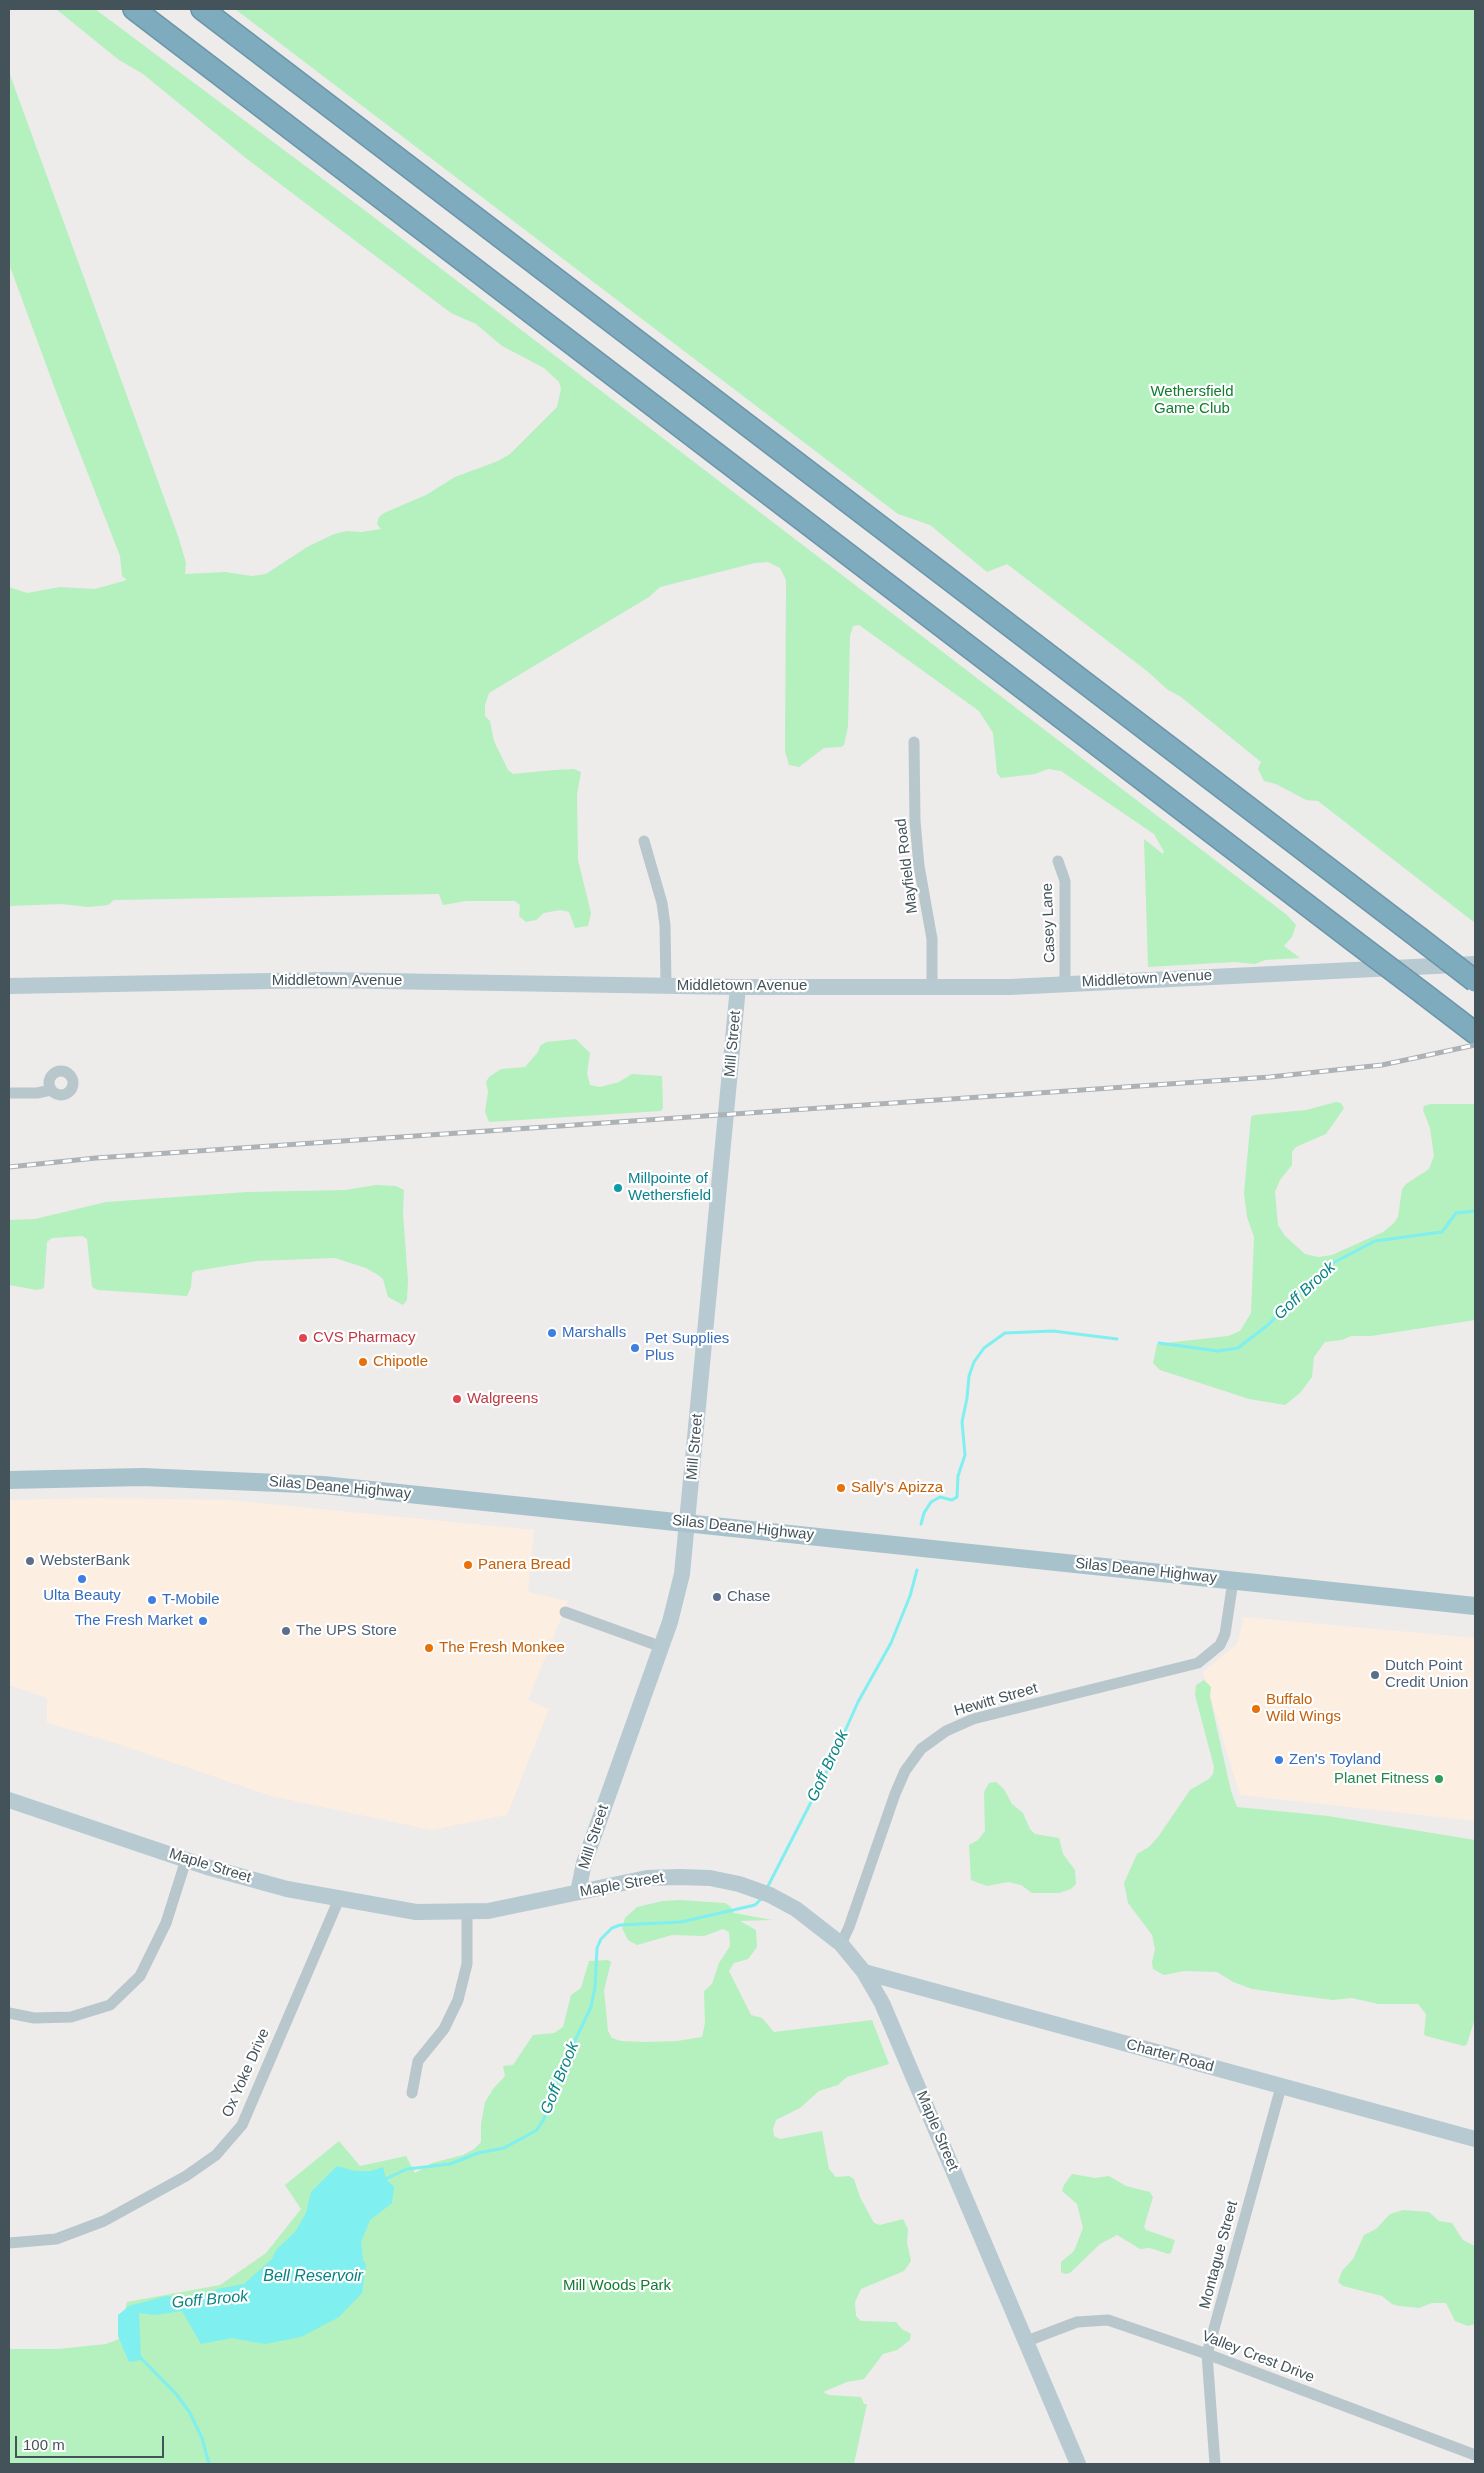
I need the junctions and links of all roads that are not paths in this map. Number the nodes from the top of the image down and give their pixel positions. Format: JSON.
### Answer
{"nodes":[{"id":1,"x":134,"y":9,"type":"edge"},
{"id":2,"x":202,"y":9,"type":"edge"},
{"id":3,"x":914,"y":742,"type":"dead end"},
{"id":4,"x":644,"y":840,"type":"dead end"},
{"id":5,"x":1058,"y":861,"type":"dead end"},
{"id":6,"x":1475,"y":964,"type":"edge"},
{"id":7,"x":1475,"y":981,"type":"edge"},
{"id":8,"x":1065,"y":984,"type":"junction"},
{"id":9,"x":9,"y":986,"type":"edge"},
{"id":10,"x":666,"y":986,"type":"junction"},
{"id":11,"x":738,"y":987,"type":"junction"},
{"id":12,"x":932,"y":987,"type":"junction"},
{"id":13,"x":1468,"y":1028,"type":"edge"},
{"id":14,"x":51,"y":1090,"type":"dead end"},
{"id":15,"x":9,"y":1093,"type":"edge"},
{"id":16,"x":9,"y":1480,"type":"edge"},
{"id":17,"x":688,"y":1523,"type":"junction"},
{"id":18,"x":1233,"y":1581,"type":"junction"},
{"id":19,"x":1475,"y":1606,"type":"edge"},
{"id":20,"x":565,"y":1612,"type":"dead end"},
{"id":21,"x":662,"y":1647,"type":"junction"},
{"id":22,"x":9,"y":1800,"type":"edge"},
{"id":23,"x":186,"y":1860,"type":"junction"},
{"id":24,"x":578,"y":1892,"type":"junction"},
{"id":25,"x":339,"y":1900,"type":"junction"},
{"id":26,"x":467,"y":1913,"type":"junction"},
{"id":27,"x":841,"y":1944,"type":"junction"},
{"id":28,"x":864,"y":1972,"type":"junction"},
{"id":29,"x":9,"y":2013,"type":"edge"},
{"id":30,"x":1281,"y":2087,"type":"junction"},
{"id":31,"x":412,"y":2093,"type":"dead end"},
{"id":32,"x":1475,"y":2139,"type":"edge"},
{"id":33,"x":9,"y":2243,"type":"edge"},
{"id":34,"x":1027,"y":2341,"type":"junction"},
{"id":35,"x":1207,"y":2354,"type":"junction"},
{"id":36,"x":1475,"y":2455,"type":"edge"},
{"id":37,"x":1078,"y":2464,"type":"edge"},
{"id":38,"x":1215,"y":2464,"type":"edge"}],
"edges":[{"from":1,"to":13,"type":"highway","bridge":true},
{"from":2,"to":7,"type":"highway","bridge":true},
{"from":3,"to":12,"type":"street","name":"Mayfield Road"},
{"from":4,"to":10,"type":"street"},
{"from":5,"to":8,"type":"street","name":"Casey Lane"},
{"from":6,"to":8,"type":"street","name":"Middletown Avenue"},
{"from":8,"to":12,"type":"street","name":"Middletown Avenue"},
{"from":9,"to":10,"type":"street","name":"Middletown Avenue"},
{"from":10,"to":11,"type":"street","name":"Middletown Avenue"},
{"from":11,"to":12,"type":"street","name":"Middletown Avenue"},
{"from":11,"to":17,"type":"street","name":"Mill Street"},
{"from":14,"to":15,"type":"street"},
{"from":16,"to":17,"type":"main road","name":"Silas Deane Highway"},
{"from":17,"to":18,"type":"main road","name":"Silas Deane Highway"},
{"from":17,"to":21,"type":"street","name":"Mill Street"},
{"from":18,"to":19,"type":"main road","name":"Silas Deane Highway"},
{"from":18,"to":27,"type":"street","name":"Hewitt Street"},
{"from":20,"to":21,"type":"street"},
{"from":21,"to":24,"type":"street","name":"Mill Street"},
{"from":22,"to":23,"type":"street","name":"Maple Street"},
{"from":23,"to":25,"type":"street","name":"Maple Street"},
{"from":23,"to":29,"type":"street"},
{"from":24,"to":26,"type":"street","name":"Maple Street"},
{"from":24,"to":27,"type":"street","name":"Maple Street"},
{"from":25,"to":26,"type":"street","name":"Maple Street"},
{"from":25,"to":33,"type":"street","name":"Ox Yoke Drive"},
{"from":26,"to":31,"type":"street"},
{"from":27,"to":28,"type":"street","name":"Maple Street"},
{"from":28,"to":30,"type":"street","name":"Charter Road"},
{"from":28,"to":34,"type":"street","name":"Maple Street"},
{"from":30,"to":32,"type":"street","name":"Charter Road"},
{"from":30,"to":35,"type":"street","name":"Montague Street"},
{"from":34,"to":35,"type":"street","name":"Valley Crest Drive"},
{"from":34,"to":37,"type":"street","name":"Maple Street"},
{"from":35,"to":36,"type":"street","name":"Valley Crest Drive"},
{"from":35,"to":38,"type":"street","name":"Montague Street"}]}
